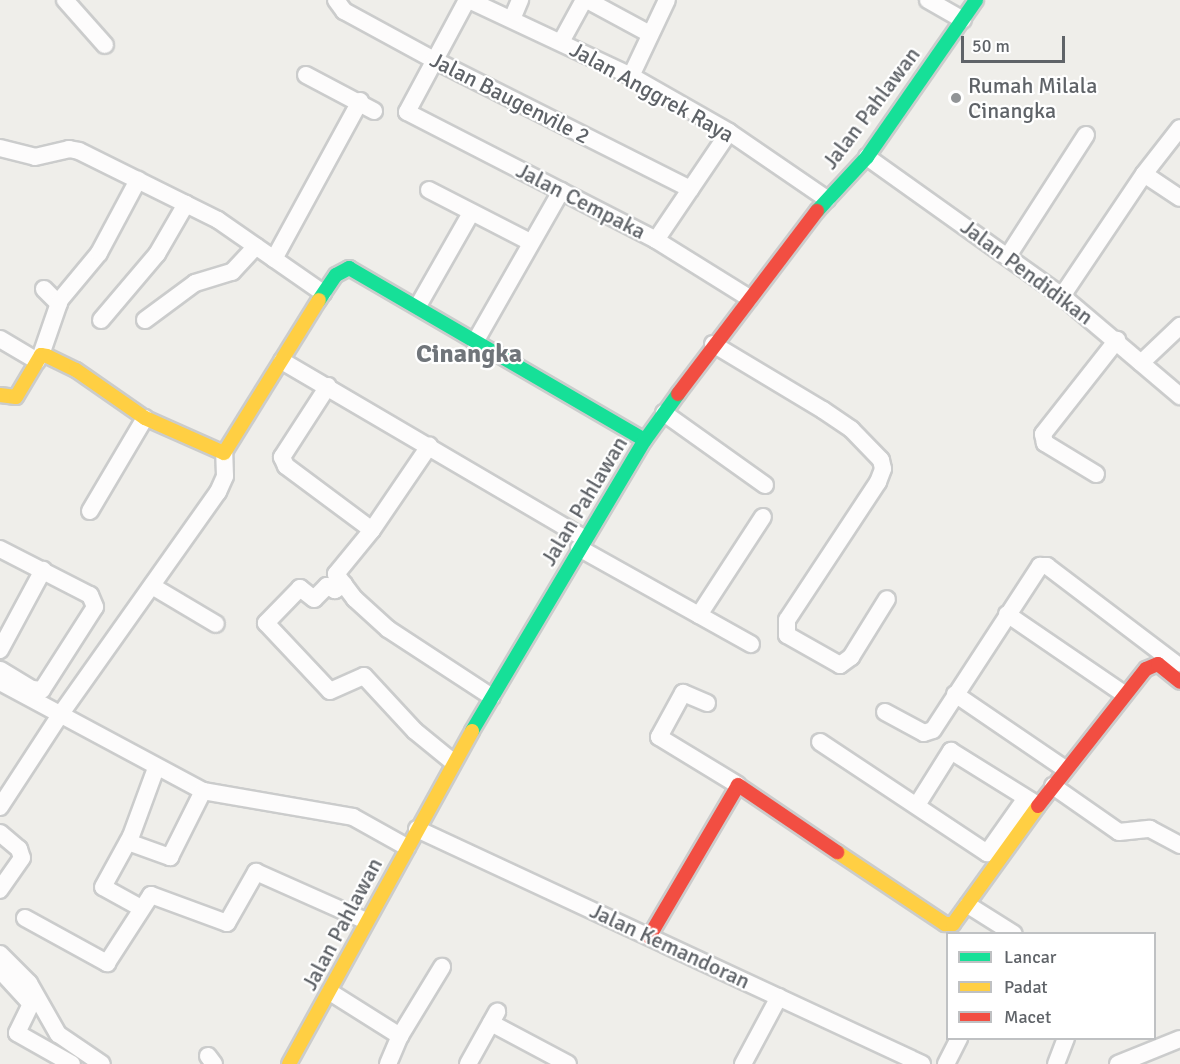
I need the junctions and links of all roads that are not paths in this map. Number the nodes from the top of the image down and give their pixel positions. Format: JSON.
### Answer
{"nodes":[{"id":1,"x":65,"y":0,"type":"edge"},
{"id":2,"x":336,"y":0,"type":"edge"},
{"id":3,"x":468,"y":0,"type":"edge"},
{"id":4,"x":520,"y":0,"type":"edge"},
{"id":5,"x":586,"y":0,"type":"edge"},
{"id":6,"x":667,"y":0,"type":"edge"},
{"id":7,"x":928,"y":0,"type":"edge"},
{"id":8,"x":976,"y":0,"type":"edge"},
{"id":9,"x":512,"y":19,"type":"junction"},
{"id":10,"x":963,"y":20,"type":"junction"},
{"id":11,"x":650,"y":34,"type":"junction"},
{"id":12,"x":561,"y":42,"type":"junction"},
{"id":13,"x":105,"y":45,"type":"dead end"},
{"id":14,"x":434,"y":60,"type":"junction"},
{"id":15,"x":306,"y":75,"type":"dead end"},
{"id":16,"x":631,"y":76,"type":"junction"},
{"id":17,"x":360,"y":101,"type":"junction"},
{"id":18,"x":374,"y":111,"type":"dead end"},
{"id":19,"x":1180,"y":128,"type":"edge"},
{"id":20,"x":729,"y":132,"type":"junction"},
{"id":21,"x":1086,"y":135,"type":"dead end"},
{"id":22,"x":0,"y":148,"type":"edge"},
{"id":23,"x":867,"y":156,"type":"junction"},
{"id":24,"x":1144,"y":174,"type":"junction"},
{"id":25,"x":138,"y":180,"type":"junction"},
{"id":26,"x":690,"y":189,"type":"junction"},
{"id":27,"x":429,"y":190,"type":"dead end"},
{"id":28,"x":561,"y":191,"type":"junction"},
{"id":29,"x":1180,"y":198,"type":"edge"},
{"id":30,"x":827,"y":199,"type":"junction"},
{"id":31,"x":186,"y":204,"type":"junction"},
{"id":32,"x":471,"y":213,"type":"junction"},
{"id":33,"x":656,"y":240,"type":"junction"},
{"id":34,"x":530,"y":242,"type":"junction"},
{"id":35,"x":256,"y":246,"type":"junction"},
{"id":36,"x":1008,"y":256,"type":"junction"},
{"id":37,"x":274,"y":259,"type":"junction"},
{"id":38,"x":44,"y":289,"type":"dead end"},
{"id":39,"x":323,"y":293,"type":"junction"},
{"id":40,"x":1062,"y":296,"type":"junction"},
{"id":41,"x":749,"y":298,"type":"junction"},
{"id":42,"x":59,"y":304,"type":"junction"},
{"id":43,"x":418,"y":306,"type":"junction"},
{"id":44,"x":101,"y":320,"type":"dead end"},
{"id":45,"x":146,"y":320,"type":"dead end"},
{"id":46,"x":1180,"y":326,"type":"edge"},
{"id":47,"x":0,"y":339,"type":"edge"},
{"id":48,"x":1117,"y":340,"type":"junction"},
{"id":49,"x":476,"y":342,"type":"junction"},
{"id":50,"x":713,"y":344,"type":"junction"},
{"id":51,"x":39,"y":358,"type":"junction"},
{"id":52,"x":282,"y":361,"type":"junction"},
{"id":53,"x":1141,"y":363,"type":"junction"},
{"id":54,"x":328,"y":386,"type":"junction"},
{"id":55,"x":0,"y":395,"type":"edge"},
{"id":56,"x":1180,"y":396,"type":"edge"},
{"id":57,"x":664,"y":413,"type":"junction"},
{"id":58,"x":145,"y":418,"type":"junction"},
{"id":59,"x":645,"y":440,"type":"junction"},
{"id":60,"x":429,"y":446,"type":"junction"},
{"id":61,"x":224,"y":453,"type":"junction"},
{"id":62,"x":1096,"y":474,"type":"dead end"},
{"id":63,"x":765,"y":485,"type":"dead end"},
{"id":64,"x":90,"y":511,"type":"dead end"},
{"id":65,"x":763,"y":517,"type":"dead end"},
{"id":66,"x":372,"y":530,"type":"junction"},
{"id":67,"x":582,"y":543,"type":"junction"},
{"id":68,"x":0,"y":549,"type":"edge"},
{"id":69,"x":43,"y":570,"type":"junction"},
{"id":70,"x":344,"y":584,"type":"junction"},
{"id":71,"x":153,"y":586,"type":"junction"},
{"id":72,"x":887,"y":599,"type":"dead end"},
{"id":73,"x":1007,"y":614,"type":"junction"},
{"id":74,"x":699,"y":615,"type":"junction"},
{"id":75,"x":216,"y":624,"type":"dead end"},
{"id":76,"x":751,"y":644,"type":"dead end"},
{"id":77,"x":0,"y":650,"type":"edge"},
{"id":78,"x":1174,"y":665,"type":"edge"},
{"id":79,"x":0,"y":670,"type":"edge"},
{"id":80,"x":0,"y":682,"type":"edge"},
{"id":81,"x":1180,"y":682,"type":"edge"},
{"id":82,"x":955,"y":694,"type":"junction"},
{"id":83,"x":1125,"y":694,"type":"junction"},
{"id":84,"x":492,"y":697,"type":"junction"},
{"id":85,"x":707,"y":704,"type":"dead end"},
{"id":86,"x":885,"y":712,"type":"dead end"},
{"id":87,"x":60,"y":715,"type":"junction"},
{"id":88,"x":820,"y":742,"type":"dead end"},
{"id":89,"x":453,"y":762,"type":"junction"},
{"id":90,"x":156,"y":768,"type":"junction"},
{"id":91,"x":1065,"y":769,"type":"junction"},
{"id":92,"x":738,"y":785,"type":"junction"},
{"id":93,"x":1053,"y":786,"type":"junction"},
{"id":94,"x":203,"y":791,"type":"junction"},
{"id":95,"x":1032,"y":802,"type":"junction"},
{"id":96,"x":917,"y":805,"type":"junction"},
{"id":97,"x":0,"y":807,"type":"edge"},
{"id":98,"x":417,"y":829,"type":"junction"},
{"id":99,"x":0,"y":833,"type":"edge"},
{"id":100,"x":128,"y":842,"type":"junction"},
{"id":101,"x":1180,"y":846,"type":"edge"},
{"id":102,"x":407,"y":847,"type":"junction"},
{"id":103,"x":0,"y":890,"type":"edge"},
{"id":104,"x":968,"y":905,"type":"junction"},
{"id":105,"x":141,"y":908,"type":"junction"},
{"id":106,"x":25,"y":918,"type":"dead end"},
{"id":107,"x":366,"y":921,"type":"junction"},
{"id":108,"x":1012,"y":932,"type":"edge"},
{"id":109,"x":649,"y":937,"type":"junction"},
{"id":110,"x":0,"y":954,"type":"edge"},
{"id":111,"x":442,"y":967,"type":"dead end"},
{"id":112,"x":0,"y":970,"type":"edge"},
{"id":113,"x":330,"y":992,"type":"junction"},
{"id":114,"x":780,"y":997,"type":"junction"},
{"id":115,"x":400,"y":1036,"type":"junction"},
{"id":116,"x":1180,"y":1039,"type":"edge"},
{"id":117,"x":958,"y":1040,"type":"edge"},
{"id":118,"x":1064,"y":1040,"type":"edge"},
{"id":119,"x":292,"y":1063,"type":"edge"},
{"id":120,"x":72,"y":1064,"type":"edge"},
{"id":121,"x":102,"y":1064,"type":"edge"},
{"id":122,"x":388,"y":1064,"type":"edge"},
{"id":123,"x":468,"y":1064,"type":"edge"},
{"id":124,"x":568,"y":1064,"type":"edge"},
{"id":125,"x":743,"y":1064,"type":"edge"},
{"id":126,"x":922,"y":1064,"type":"edge"},
{"id":127,"x":946,"y":1064,"type":"edge"},
{"id":128,"x":1056,"y":1064,"type":"edge"},
{"id":129,"x":1118,"y":1064,"type":"edge"}],
"edges":[{"from":1,"to":13,"type":"street"},
{"from":2,"to":14,"type":"street","name":"Jalan Baugenvile 2"},
{"from":3,"to":9,"type":"street","name":"Jalan Anggrek Raya"},
{"from":3,"to":14,"type":"street"},
{"from":4,"to":9,"type":"street"},
{"from":5,"to":11,"type":"street"},
{"from":5,"to":12,"type":"street"},
{"from":6,"to":11,"type":"street"},
{"from":7,"to":10,"type":"street"},
{"from":8,"to":10,"type":"street","name":"Jalan Pahlawan"},
{"from":9,"to":12,"type":"street","name":"Jalan Anggrek Raya"},
{"from":10,"to":23,"type":"street","name":"Jalan Pahlawan"},
{"from":11,"to":16,"type":"street"},
{"from":12,"to":16,"type":"street","name":"Jalan Anggrek Raya"},
{"from":14,"to":26,"type":"street","name":"Jalan Baugenvile 2"},
{"from":14,"to":28,"type":"street","name":"Jalan Cempaka"},
{"from":15,"to":17,"type":"street"},
{"from":16,"to":20,"type":"street","name":"Jalan Anggrek Raya"},
{"from":17,"to":18,"type":"street"},
{"from":17,"to":37,"type":"street"},
{"from":19,"to":24,"type":"street"},
{"from":20,"to":26,"type":"street"},
{"from":20,"to":30,"type":"street","name":"Jalan Anggrek Raya"},
{"from":21,"to":36,"type":"street"},
{"from":22,"to":25,"type":"street"},
{"from":23,"to":30,"type":"street","name":"Jalan Pahlawan"},
{"from":23,"to":36,"type":"street","name":"Jalan Pendidikan"},
{"from":24,"to":29,"type":"street"},
{"from":24,"to":40,"type":"street"},
{"from":25,"to":31,"type":"street"},
{"from":25,"to":42,"type":"street"},
{"from":26,"to":33,"type":"street"},
{"from":27,"to":32,"type":"street"},
{"from":28,"to":33,"type":"street","name":"Jalan Cempaka"},
{"from":28,"to":34,"type":"street"},
{"from":30,"to":41,"type":"street","name":"Jalan Pahlawan"},
{"from":31,"to":35,"type":"street"},
{"from":31,"to":44,"type":"street"},
{"from":32,"to":34,"type":"street"},
{"from":32,"to":43,"type":"street"},
{"from":33,"to":41,"type":"street","name":"Jalan Cempaka"},
{"from":34,"to":49,"type":"street"},
{"from":35,"to":37,"type":"street"},
{"from":35,"to":45,"type":"street"},
{"from":36,"to":40,"type":"street","name":"Jalan Pendidikan"},
{"from":37,"to":39,"type":"street"},
{"from":38,"to":42,"type":"street"},
{"from":39,"to":43,"type":"street"},
{"from":39,"to":52,"type":"street"},
{"from":40,"to":48,"type":"street","name":"Jalan Pendidikan"},
{"from":41,"to":50,"type":"street","name":"Jalan Pahlawan"},
{"from":42,"to":51,"type":"street"},
{"from":43,"to":49,"type":"street"},
{"from":46,"to":53,"type":"street"},
{"from":47,"to":51,"type":"street"},
{"from":48,"to":53,"type":"street","name":"Jalan Pendidikan"},
{"from":48,"to":62,"type":"street"},
{"from":49,"to":59,"type":"street"},
{"from":50,"to":57,"type":"street","name":"Jalan Pahlawan"},
{"from":50,"to":72,"type":"street"},
{"from":51,"to":55,"type":"street"},
{"from":51,"to":58,"type":"street"},
{"from":52,"to":54,"type":"street"},
{"from":52,"to":61,"type":"street"},
{"from":53,"to":56,"type":"street","name":"Jalan Pendidikan"},
{"from":54,"to":60,"type":"street"},
{"from":54,"to":66,"type":"street"},
{"from":57,"to":59,"type":"street","name":"Jalan Pahlawan"},
{"from":57,"to":63,"type":"street"},
{"from":58,"to":61,"type":"street"},
{"from":58,"to":64,"type":"street"},
{"from":59,"to":67,"type":"street","name":"Jalan Pahlawan"},
{"from":60,"to":66,"type":"street"},
{"from":60,"to":67,"type":"street"},
{"from":61,"to":71,"type":"street"},
{"from":65,"to":74,"type":"street"},
{"from":66,"to":70,"type":"street"},
{"from":67,"to":74,"type":"street"},
{"from":67,"to":84,"type":"street","name":"Jalan Pahlawan"},
{"from":68,"to":69,"type":"street"},
{"from":69,"to":77,"type":"street"},
{"from":69,"to":79,"type":"street"},
{"from":70,"to":84,"type":"street"},
{"from":70,"to":89,"type":"street"},
{"from":71,"to":75,"type":"street"},
{"from":71,"to":87,"type":"street"},
{"from":73,"to":78,"type":"street"},
{"from":73,"to":82,"type":"street"},
{"from":73,"to":83,"type":"street"},
{"from":74,"to":76,"type":"street"},
{"from":78,"to":81,"type":"street"},
{"from":78,"to":83,"type":"street"},
{"from":80,"to":87,"type":"street"},
{"from":82,"to":86,"type":"street"},
{"from":82,"to":91,"type":"street"},
{"from":83,"to":91,"type":"street"},
{"from":84,"to":89,"type":"street","name":"Jalan Pahlawan"},
{"from":85,"to":92,"type":"street"},
{"from":87,"to":90,"type":"street"},
{"from":87,"to":97,"type":"street"},
{"from":88,"to":96,"type":"street"},
{"from":89,"to":98,"type":"street","name":"Jalan Pahlawan"},
{"from":90,"to":94,"type":"street"},
{"from":90,"to":100,"type":"street"},
{"from":91,"to":93,"type":"street"},
{"from":92,"to":104,"type":"street"},
{"from":92,"to":109,"type":"street"},
{"from":93,"to":95,"type":"street"},
{"from":93,"to":101,"type":"street"},
{"from":94,"to":100,"type":"street"},
{"from":94,"to":102,"type":"street"},
{"from":95,"to":96,"type":"street"},
{"from":95,"to":96,"type":"street"},
{"from":95,"to":104,"type":"street"},
{"from":98,"to":102,"type":"street","name":"Jalan Pahlawan"},
{"from":98,"to":109,"type":"street","name":"Jalan Kemandoran"},
{"from":99,"to":103,"type":"street"},
{"from":100,"to":105,"type":"street"},
{"from":102,"to":107,"type":"street","name":"Jalan Pahlawan"},
{"from":104,"to":108,"type":"street"},
{"from":105,"to":106,"type":"street"},
{"from":105,"to":107,"type":"street"},
{"from":107,"to":113,"type":"street","name":"Jalan Pahlawan"},
{"from":109,"to":114,"type":"street","name":"Jalan Kemandoran"},
{"from":110,"to":121,"type":"street"},
{"from":111,"to":115,"type":"street"},
{"from":112,"to":120,"type":"street"},
{"from":113,"to":115,"type":"street"},
{"from":113,"to":119,"type":"street","name":"Jalan Pahlawan"},
{"from":114,"to":125,"type":"street"},
{"from":114,"to":126,"type":"street","name":"Jalan Kemandoran"},
{"from":115,"to":122,"type":"street"},
{"from":116,"to":129,"type":"street"},
{"from":117,"to":127,"type":"street"},
{"from":118,"to":128,"type":"street"},
{"from":123,"to":124,"type":"street"}]}
